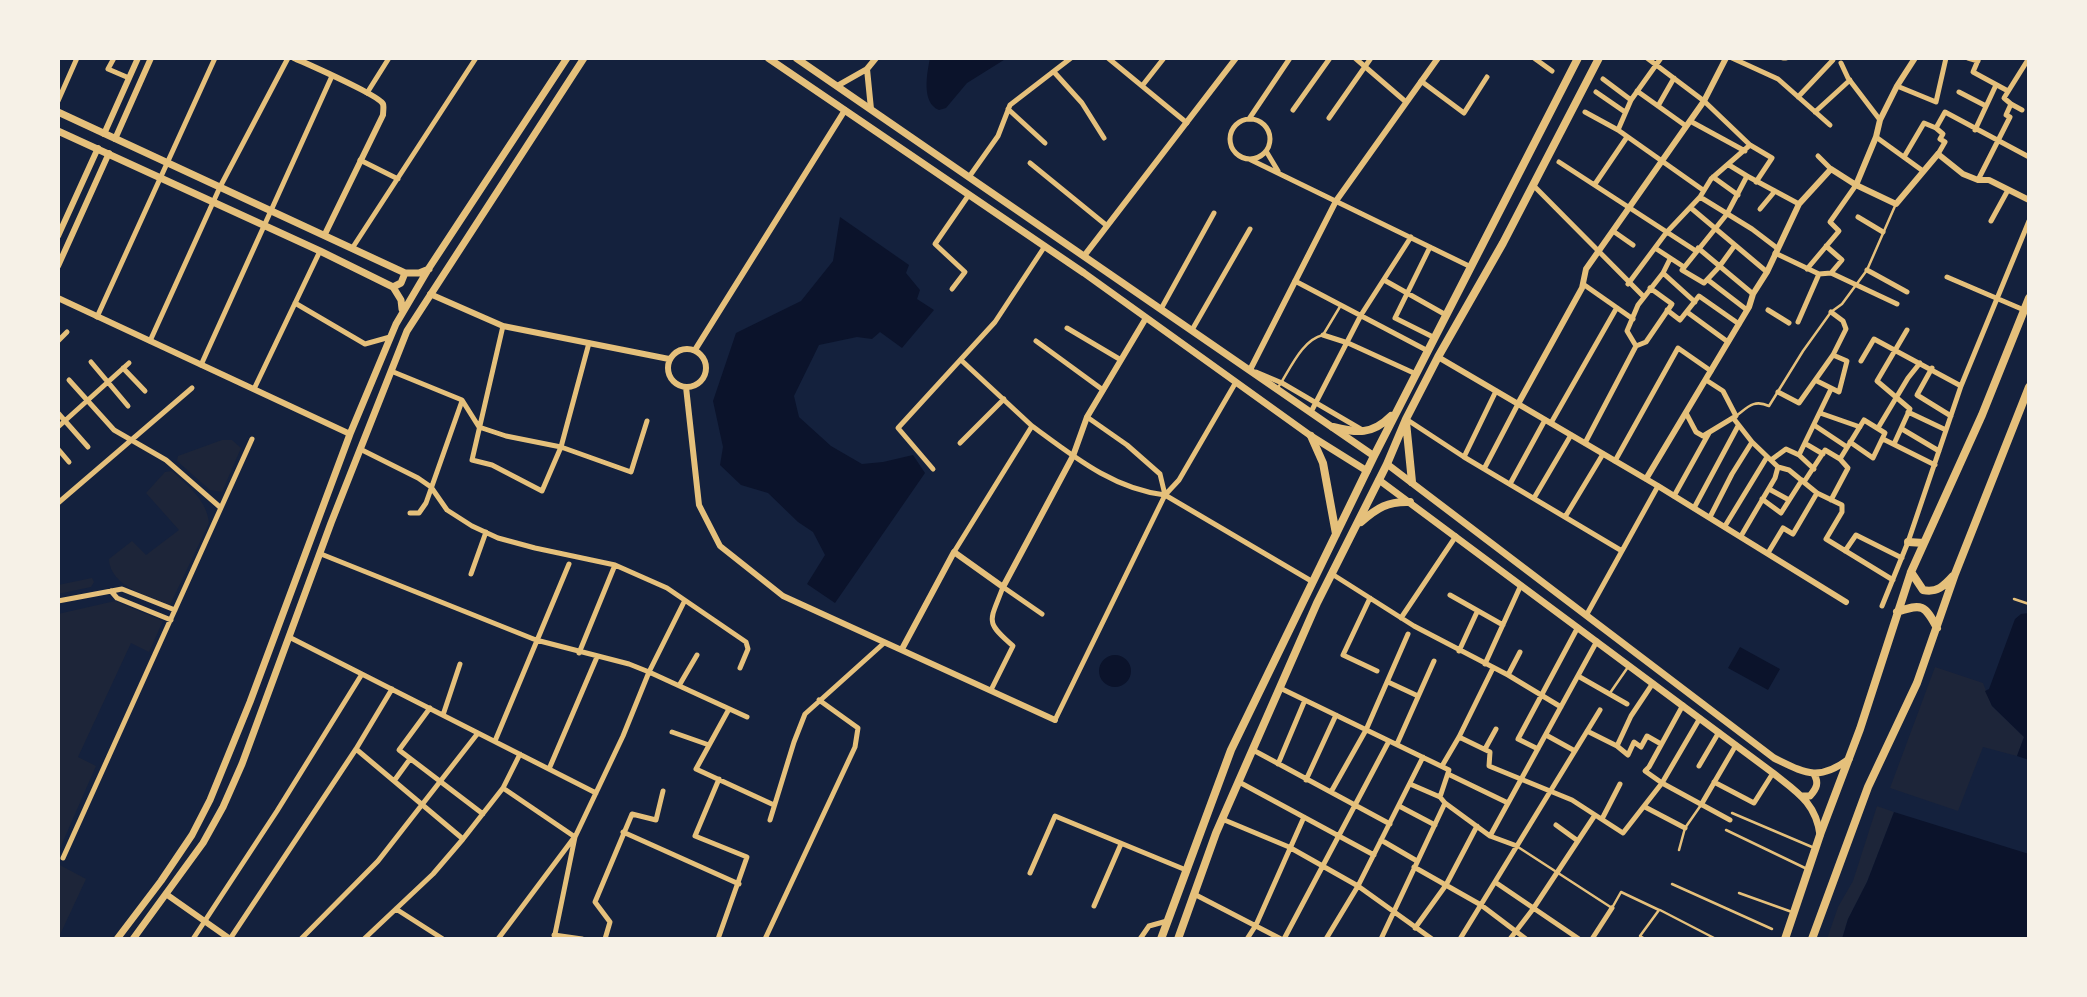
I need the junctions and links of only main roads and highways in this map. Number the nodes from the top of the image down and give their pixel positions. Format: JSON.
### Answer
{"nodes":[{"id":1,"x":567,"y":58,"type":"edge"},
{"id":2,"x":584,"y":58,"type":"edge"},
{"id":3,"x":768,"y":58,"type":"edge"},
{"id":4,"x":796,"y":58,"type":"edge"},
{"id":5,"x":1578,"y":58,"type":"edge"},
{"id":6,"x":1599,"y":58,"type":"edge"},
{"id":7,"x":58,"y":112,"type":"edge"},
{"id":8,"x":58,"y":131,"type":"edge"},
{"id":9,"x":104,"y":134,"type":"junction"},
{"id":10,"x":115,"y":139,"type":"junction"},
{"id":11,"x":98,"y":148,"type":"junction"},
{"id":12,"x":109,"y":153,"type":"junction"},
{"id":13,"x":429,"y":268,"type":"junction"},
{"id":14,"x":405,"y":273,"type":"junction"},
{"id":15,"x":393,"y":287,"type":"junction"},
{"id":16,"x":2029,"y":298,"type":"edge"},
{"id":17,"x":403,"y":311,"type":"junction"},
{"id":18,"x":2029,"y":387,"type":"edge"},
{"id":19,"x":1398,"y":409,"type":"junction"},
{"id":20,"x":1406,"y":419,"type":"junction"},
{"id":21,"x":1333,"y":427,"type":"junction"},
{"id":22,"x":1311,"y":436,"type":"junction"},
{"id":23,"x":1374,"y":456,"type":"junction"},
{"id":24,"x":1387,"y":464,"type":"junction"},
{"id":25,"x":1367,"y":471,"type":"junction"},
{"id":26,"x":1379,"y":480,"type":"junction"},
{"id":27,"x":1412,"y":482,"type":"junction"},
{"id":28,"x":1409,"y":502,"type":"junction"},
{"id":29,"x":1356,"y":527,"type":"junction"},
{"id":30,"x":1336,"y":535,"type":"junction"},
{"id":31,"x":1908,"y":542,"type":"road end"},
{"id":32,"x":1924,"y":543,"type":"junction"},
{"id":33,"x":1911,"y":572,"type":"junction"},
{"id":34,"x":1955,"y":574,"type":"junction"},
{"id":35,"x":1897,"y":612,"type":"junction"},
{"id":36,"x":1937,"y":628,"type":"junction"},
{"id":37,"x":250,"y":702,"type":"junction"},
{"id":38,"x":263,"y":707,"type":"junction"},
{"id":39,"x":1849,"y":759,"type":"junction"},
{"id":40,"x":1814,"y":774,"type":"junction"},
{"id":41,"x":1801,"y":796,"type":"junction"},
{"id":42,"x":1820,"y":835,"type":"junction"},
{"id":43,"x":117,"y":939,"type":"edge"},
{"id":44,"x":133,"y":939,"type":"edge"},
{"id":45,"x":1161,"y":939,"type":"edge"},
{"id":46,"x":1179,"y":939,"type":"edge"},
{"id":47,"x":1786,"y":939,"type":"edge"},
{"id":48,"x":1812,"y":939,"type":"edge"}],
"edges":[{"from":1,"to":13,"type":"main road"},
{"from":2,"to":38,"type":"main road"},
{"from":3,"to":22,"type":"main road"},
{"from":4,"to":21,"type":"main road"},
{"from":5,"to":19,"type":"main road"},
{"from":6,"to":20,"type":"main road"},
{"from":7,"to":9,"type":"main road"},
{"from":8,"to":11,"type":"main road"},
{"from":9,"to":10,"type":"main road"},
{"from":9,"to":11,"type":"main road"},
{"from":10,"to":12,"type":"main road"},
{"from":10,"to":14,"type":"main road"},
{"from":11,"to":12,"type":"main road"},
{"from":12,"to":15,"type":"main road"},
{"from":13,"to":14,"type":"main road"},
{"from":13,"to":17,"type":"main road"},
{"from":14,"to":15,"type":"main road"},
{"from":15,"to":17,"type":"main road"},
{"from":16,"to":32,"type":"main road"},
{"from":17,"to":37,"type":"main road"},
{"from":18,"to":34,"type":"main road"},
{"from":19,"to":21,"type":"main road"},
{"from":19,"to":23,"type":"main road"},
{"from":20,"to":24,"type":"main road"},
{"from":20,"to":27,"type":"main road"},
{"from":21,"to":23,"type":"main road"},
{"from":22,"to":25,"type":"main road"},
{"from":22,"to":30,"type":"main road"},
{"from":23,"to":24,"type":"main road"},
{"from":23,"to":25,"type":"main road"},
{"from":24,"to":26,"type":"main road"},
{"from":24,"to":27,"type":"main road"},
{"from":25,"to":26,"type":"main road"},
{"from":25,"to":30,"type":"main road"},
{"from":26,"to":28,"type":"main road"},
{"from":26,"to":29,"type":"main road"},
{"from":27,"to":40,"type":"main road"},
{"from":28,"to":29,"type":"main road"},
{"from":28,"to":41,"type":"main road"},
{"from":29,"to":46,"type":"main road"},
{"from":30,"to":45,"type":"main road"},
{"from":31,"to":32,"type":"main road"},
{"from":32,"to":33,"type":"main road"},
{"from":33,"to":34,"type":"main road"},
{"from":33,"to":35,"type":"main road"},
{"from":34,"to":36,"type":"main road"},
{"from":35,"to":36,"type":"main road"},
{"from":35,"to":39,"type":"main road"},
{"from":36,"to":48,"type":"main road"},
{"from":37,"to":38,"type":"main road"},
{"from":37,"to":43,"type":"main road"},
{"from":38,"to":44,"type":"main road"},
{"from":39,"to":40,"type":"main road"},
{"from":39,"to":42,"type":"main road"},
{"from":40,"to":41,"type":"main road"},
{"from":41,"to":42,"type":"main road"},
{"from":42,"to":47,"type":"main road"}]}
